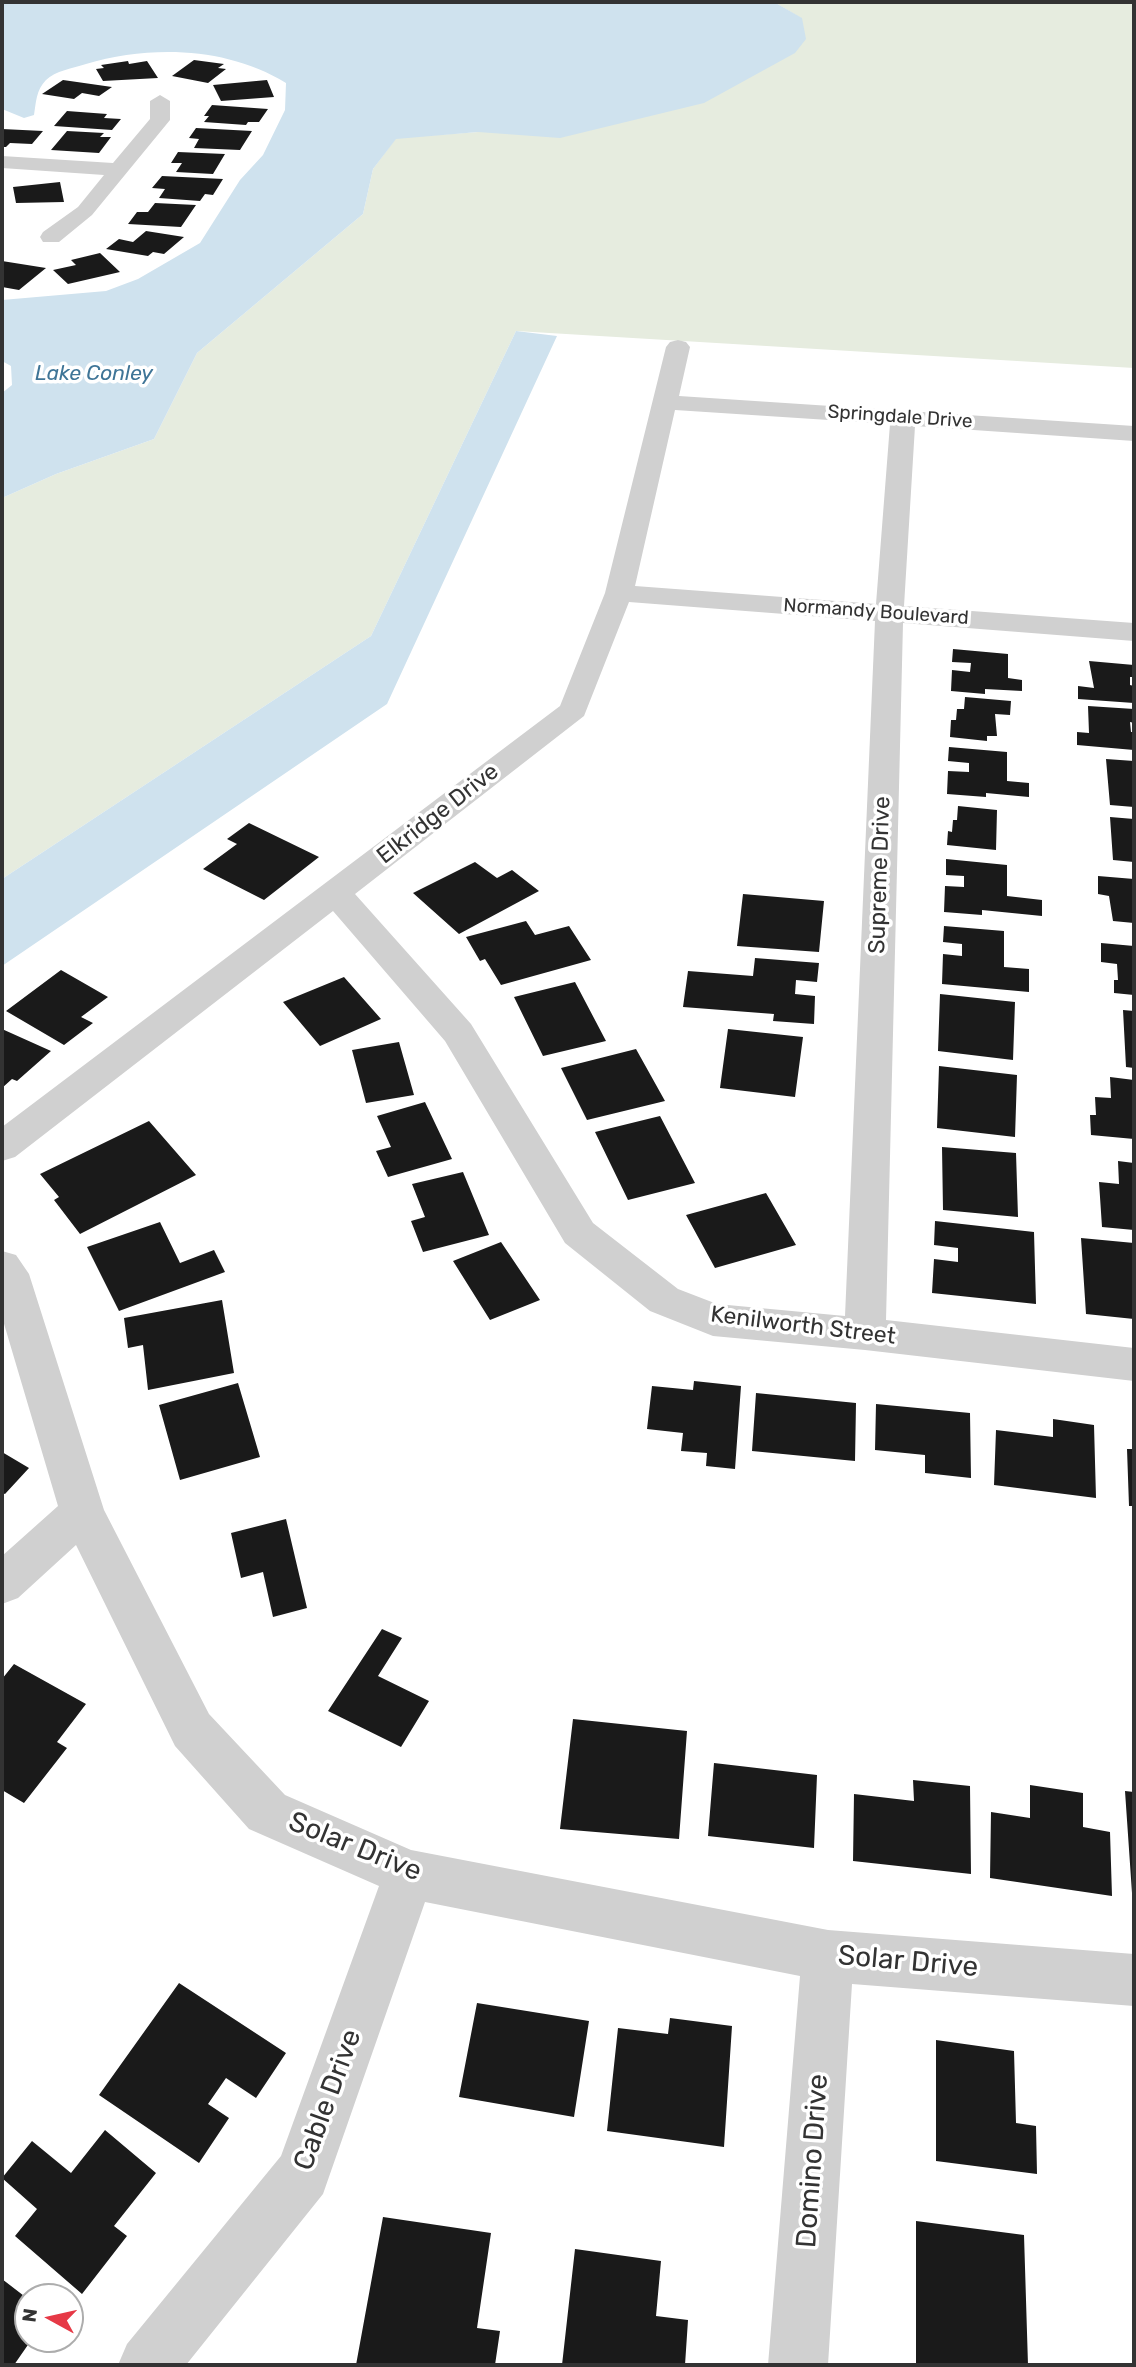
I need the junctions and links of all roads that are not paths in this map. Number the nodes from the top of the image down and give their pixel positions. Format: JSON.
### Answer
{"nodes":[{"id":1,"x":160,"y":101,"type":"dead end"},
{"id":2,"x":2,"y":162,"type":"edge"},
{"id":3,"x":120,"y":170,"type":"junction"},
{"id":4,"x":51,"y":237,"type":"dead end"},
{"id":5,"x":678,"y":347,"type":"dead end"},
{"id":6,"x":665,"y":402,"type":"junction"},
{"id":7,"x":903,"y":417,"type":"junction"},
{"id":8,"x":1134,"y":433,"type":"edge"},
{"id":9,"x":619,"y":593,"type":"junction"},
{"id":10,"x":889,"y":613,"type":"junction"},
{"id":11,"x":1134,"y":632,"type":"edge"},
{"id":12,"x":337,"y":893,"type":"junction"},
{"id":13,"x":2,"y":1147,"type":"edge"},
{"id":14,"x":2,"y":1266,"type":"edge"},
{"id":15,"x":865,"y":1334,"type":"junction"},
{"id":16,"x":1134,"y":1365,"type":"edge"},
{"id":17,"x":82,"y":1512,"type":"junction"},
{"id":18,"x":2,"y":1584,"type":"edge"},
{"id":19,"x":409,"y":1874,"type":"junction"},
{"id":20,"x":828,"y":1956,"type":"junction"},
{"id":21,"x":1134,"y":1980,"type":"edge"},
{"id":22,"x":148,"y":2365,"type":"edge"},
{"id":23,"x":798,"y":2365,"type":"edge"}],
"edges":[{"from":1,"to":3,"type":"street"},
{"from":2,"to":3,"type":"street"},
{"from":3,"to":4,"type":"street"},
{"from":5,"to":6,"type":"street","name":"Elkridge Drive"},
{"from":6,"to":7,"type":"street","name":"Springdale Drive"},
{"from":6,"to":9,"type":"street","name":"Elkridge Drive"},
{"from":7,"to":8,"type":"street","name":"Springdale Drive"},
{"from":7,"to":10,"type":"street","name":"Supreme Drive"},
{"from":9,"to":10,"type":"street","name":"Normandy Boulevard"},
{"from":9,"to":12,"type":"street","name":"Elkridge Drive"},
{"from":10,"to":11,"type":"street","name":"Normandy Boulevard"},
{"from":10,"to":15,"type":"street","name":"Supreme Drive"},
{"from":12,"to":13,"type":"street","name":"Elkridge Drive"},
{"from":12,"to":15,"type":"street","name":"Kenilworth Street"},
{"from":14,"to":17,"type":"street","name":"Solar Drive"},
{"from":15,"to":16,"type":"street","name":"Kenilworth Street"},
{"from":17,"to":18,"type":"street"},
{"from":17,"to":19,"type":"street","name":"Solar Drive"},
{"from":19,"to":20,"type":"street","name":"Solar Drive"},
{"from":19,"to":22,"type":"street","name":"Cable Drive"},
{"from":20,"to":21,"type":"street","name":"Solar Drive"},
{"from":20,"to":23,"type":"street","name":"Domino Drive"}]}
